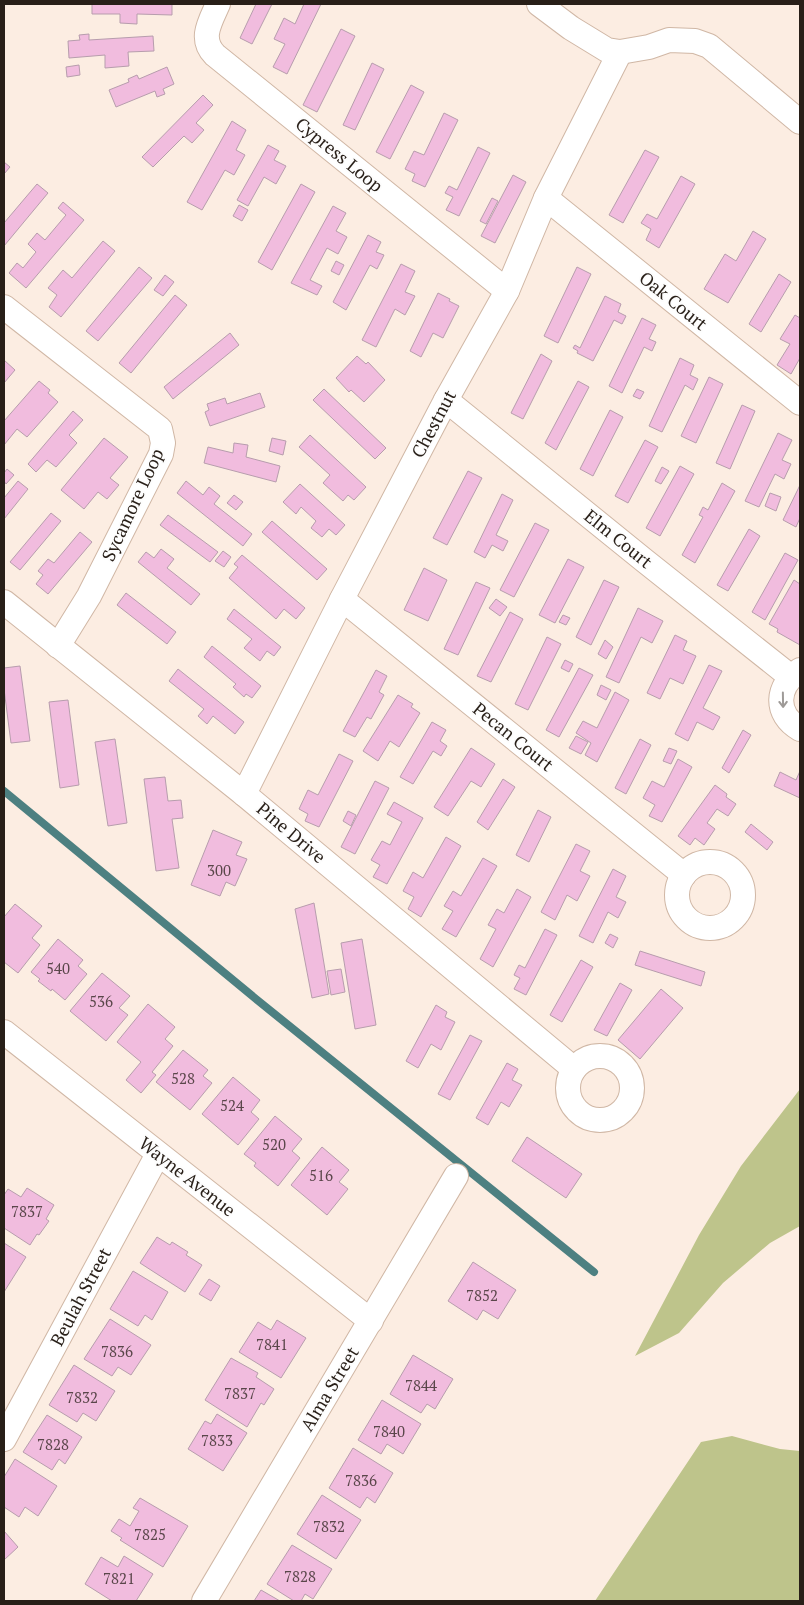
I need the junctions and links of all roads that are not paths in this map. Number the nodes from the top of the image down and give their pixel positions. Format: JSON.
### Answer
{"nodes":[{"id":1,"x":218,"y":4,"type":"edge"},
{"id":2,"x":539,"y":4,"type":"edge"},
{"id":3,"x":620,"y":52,"type":"junction"},
{"id":4,"x":800,"y":122,"type":"edge"},
{"id":5,"x":546,"y":198,"type":"junction"},
{"id":6,"x":507,"y":291,"type":"junction"},
{"id":7,"x":4,"y":307,"type":"edge"},
{"id":8,"x":446,"y":400,"type":"junction"},
{"id":9,"x":800,"y":403,"type":"edge"},
{"id":10,"x":342,"y":599,"type":"junction"},
{"id":11,"x":4,"y":602,"type":"edge"},
{"id":12,"x":58,"y":646,"type":"junction"},
{"id":13,"x":796,"y":673,"type":"edge"},
{"id":14,"x":800,"y":729,"type":"edge"},
{"id":15,"x":244,"y":794,"type":"junction"},
{"id":16,"x":684,"y":875,"type":"dead end"},
{"id":17,"x":4,"y":1032,"type":"edge"},
{"id":18,"x":574,"y":1069,"type":"dead end"},
{"id":19,"x":158,"y":1154,"type":"junction"},
{"id":20,"x":456,"y":1176,"type":"dead end"},
{"id":21,"x":371,"y":1321,"type":"junction"},
{"id":22,"x":4,"y":1439,"type":"edge"},
{"id":23,"x":204,"y":1601,"type":"edge"}],
"edges":[{"from":1,"to":6,"type":"street","name":"Cypress Loop"},
{"from":2,"to":3,"type":"street"},
{"from":3,"to":4,"type":"street"},
{"from":3,"to":5,"type":"street","name":"Chestnut"},
{"from":5,"to":6,"type":"street","name":"Chestnut"},
{"from":5,"to":9,"type":"street","name":"Oak Court"},
{"from":6,"to":8,"type":"street","name":"Chestnut"},
{"from":7,"to":12,"type":"street","name":"Sycamore Loop"},
{"from":8,"to":10,"type":"street","name":"Chestnut"},
{"from":8,"to":13,"type":"street","name":"Elm Court"},
{"from":10,"to":15,"type":"street","name":"Chestnut"},
{"from":10,"to":16,"type":"street","name":"Pecan Court"},
{"from":11,"to":12,"type":"street","name":"Pine Drive"},
{"from":12,"to":15,"type":"street","name":"Pine Drive"},
{"from":13,"to":14,"type":"street","name":"Elm Court","one_way":true},
{"from":15,"to":18,"type":"street","name":"Pine Drive"},
{"from":17,"to":19,"type":"street","name":"Wayne Avenue"},
{"from":19,"to":21,"type":"street","name":"Wayne Avenue"},
{"from":19,"to":22,"type":"street","name":"Beulah Street"},
{"from":20,"to":21,"type":"street","name":"Alma Street"},
{"from":21,"to":23,"type":"street","name":"Alma Street"}]}
